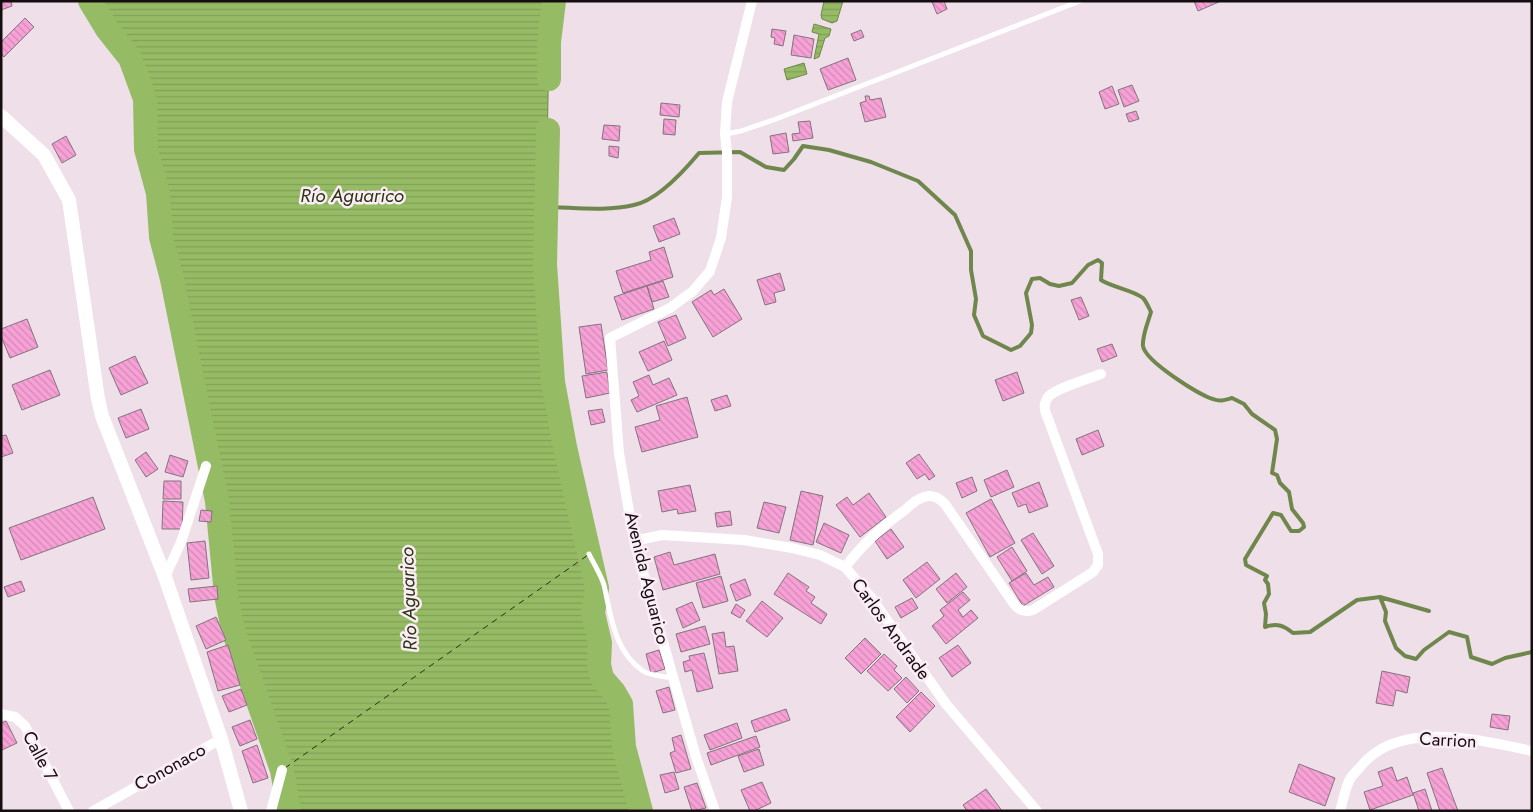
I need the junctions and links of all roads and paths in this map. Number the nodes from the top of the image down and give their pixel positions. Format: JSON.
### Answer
{"nodes":[{"id":1,"x":752,"y":1,"type":"edge"},
{"id":2,"x":1080,"y":1,"type":"edge"},
{"id":3,"x":1,"y":116,"type":"edge"},
{"id":4,"x":725,"y":134,"type":"junction"},
{"id":5,"x":1101,"y":374,"type":"dead end"},
{"id":6,"x":206,"y":466,"type":"dead end"},
{"id":7,"x":634,"y":541,"type":"junction"},
{"id":8,"x":589,"y":554,"type":"dead end"},
{"id":9,"x":845,"y":567,"type":"junction"},
{"id":10,"x":165,"y":577,"type":"junction"},
{"id":11,"x":673,"y":678,"type":"junction"},
{"id":12,"x":1,"y":714,"type":"edge"},
{"id":13,"x":221,"y":738,"type":"junction"},
{"id":14,"x":1532,"y":751,"type":"edge"},
{"id":15,"x":282,"y":770,"type":"dead end"},
{"id":16,"x":69,"y":811,"type":"edge"},
{"id":17,"x":94,"y":811,"type":"edge"},
{"id":18,"x":241,"y":811,"type":"edge"},
{"id":19,"x":271,"y":811,"type":"edge"},
{"id":20,"x":714,"y":811,"type":"edge"},
{"id":21,"x":1037,"y":811,"type":"edge"},
{"id":22,"x":1340,"y":811,"type":"edge"}],
"edges":[{"from":1,"to":4,"type":"street"},
{"from":2,"to":4,"type":"lane"},
{"from":3,"to":10,"type":"street"},
{"from":4,"to":7,"type":"street","name":"Avenida Aguarico"},
{"from":5,"to":9,"type":"street"},
{"from":6,"to":10,"type":"street"},
{"from":7,"to":9,"type":"street","name":"Carlos Andrade"},
{"from":7,"to":11,"type":"street","name":"Avenida Aguarico"},
{"from":8,"to":11,"type":"lane"},
{"from":9,"to":21,"type":"street","name":"Carlos Andrade"},
{"from":10,"to":13,"type":"street"},
{"from":11,"to":20,"type":"street","name":"Avenida Aguarico"},
{"from":12,"to":16,"type":"street","name":"Calle 7"},
{"from":13,"to":17,"type":"street","name":"Cononaco"},
{"from":13,"to":18,"type":"street"},
{"from":14,"to":22,"type":"street","name":"Carrion"},
{"from":15,"to":19,"type":"street"}]}
